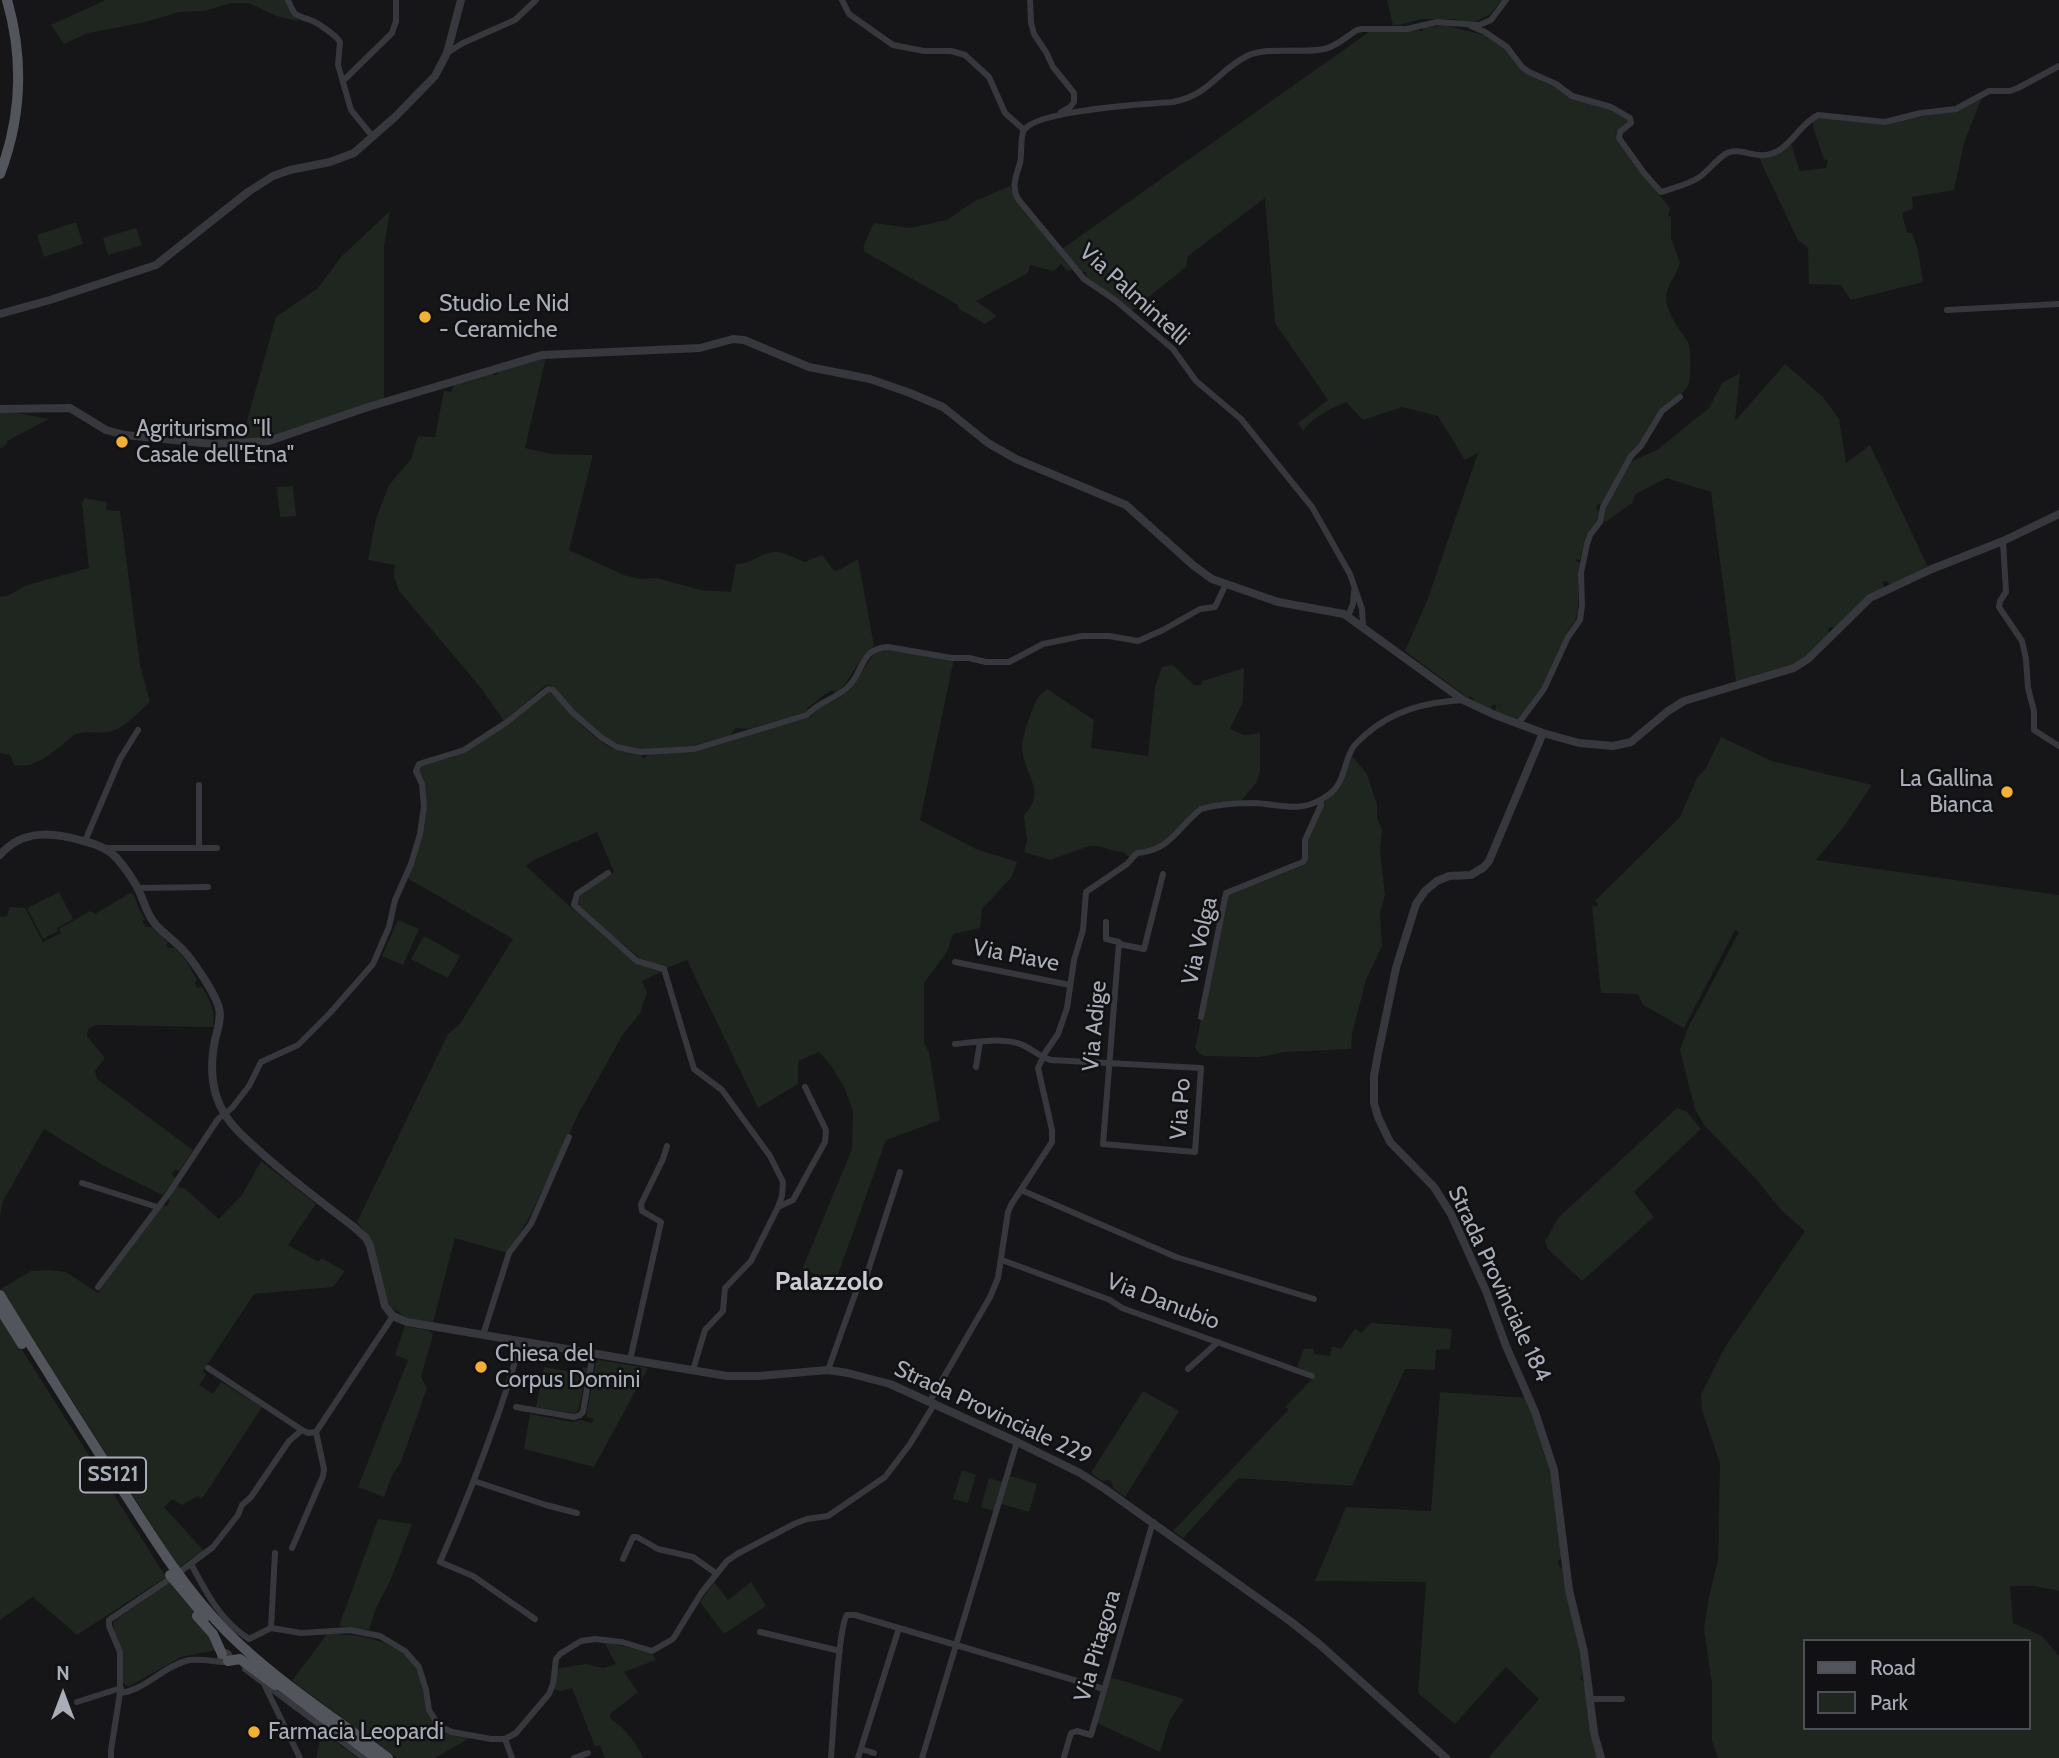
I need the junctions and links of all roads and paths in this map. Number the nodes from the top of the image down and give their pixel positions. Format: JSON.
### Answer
{"nodes":[{"id":1,"x":7,"y":0,"type":"edge"},
{"id":2,"x":288,"y":0,"type":"edge"},
{"id":3,"x":396,"y":0,"type":"edge"},
{"id":4,"x":461,"y":0,"type":"edge"},
{"id":5,"x":536,"y":0,"type":"edge"},
{"id":6,"x":842,"y":0,"type":"edge"},
{"id":7,"x":1030,"y":0,"type":"edge"},
{"id":8,"x":1506,"y":0,"type":"edge"},
{"id":9,"x":1471,"y":26,"type":"junction"},
{"id":10,"x":447,"y":53,"type":"junction"},
{"id":11,"x":2059,"y":66,"type":"edge"},
{"id":12,"x":343,"y":80,"type":"junction"},
{"id":13,"x":1052,"y":116,"type":"junction"},
{"id":14,"x":1024,"y":130,"type":"junction"},
{"id":15,"x":373,"y":137,"type":"junction"},
{"id":16,"x":0,"y":174,"type":"edge"},
{"id":17,"x":2059,"y":304,"type":"edge"},
{"id":18,"x":1947,"y":310,"type":"dead end"},
{"id":19,"x":0,"y":314,"type":"edge"},
{"id":20,"x":1681,"y":397,"type":"dead end"},
{"id":21,"x":0,"y":409,"type":"edge"},
{"id":22,"x":2059,"y":514,"type":"edge"},
{"id":23,"x":2003,"y":541,"type":"junction"},
{"id":24,"x":1226,"y":584,"type":"junction"},
{"id":25,"x":1354,"y":586,"type":"junction"},
{"id":26,"x":1348,"y":616,"type":"junction"},
{"id":27,"x":1363,"y":626,"type":"junction"},
{"id":28,"x":1464,"y":700,"type":"junction"},
{"id":29,"x":1518,"y":724,"type":"junction"},
{"id":30,"x":138,"y":730,"type":"dead end"},
{"id":31,"x":1543,"y":733,"type":"junction"},
{"id":32,"x":2059,"y":746,"type":"edge"},
{"id":33,"x":200,"y":785,"type":"dead end"},
{"id":34,"x":1321,"y":800,"type":"junction"},
{"id":35,"x":85,"y":841,"type":"junction"},
{"id":36,"x":104,"y":848,"type":"junction"},
{"id":37,"x":199,"y":848,"type":"junction"},
{"id":38,"x":217,"y":848,"type":"dead end"},
{"id":39,"x":0,"y":855,"type":"edge"},
{"id":40,"x":608,"y":873,"type":"dead end"},
{"id":41,"x":1163,"y":874,"type":"dead end"},
{"id":42,"x":208,"y":887,"type":"dead end"},
{"id":43,"x":137,"y":888,"type":"junction"},
{"id":44,"x":1106,"y":922,"type":"dead end"},
{"id":45,"x":1119,"y":944,"type":"junction"},
{"id":46,"x":955,"y":961,"type":"dead end"},
{"id":47,"x":1070,"y":985,"type":"junction"},
{"id":48,"x":1201,"y":1017,"type":"dead end"},
{"id":49,"x":980,"y":1042,"type":"junction"},
{"id":50,"x":955,"y":1044,"type":"dead end"},
{"id":51,"x":1042,"y":1058,"type":"junction"},
{"id":52,"x":1109,"y":1063,"type":"junction"},
{"id":53,"x":976,"y":1067,"type":"dead end"},
{"id":54,"x":805,"y":1087,"type":"dead end"},
{"id":55,"x":224,"y":1113,"type":"junction"},
{"id":56,"x":569,"y":1137,"type":"dead end"},
{"id":57,"x":667,"y":1146,"type":"dead end"},
{"id":58,"x":1195,"y":1152,"type":"joint"},
{"id":59,"x":900,"y":1172,"type":"dead end"},
{"id":60,"x":82,"y":1183,"type":"dead end"},
{"id":61,"x":1021,"y":1190,"type":"junction"},
{"id":62,"x":779,"y":1207,"type":"junction"},
{"id":63,"x":157,"y":1208,"type":"junction"},
{"id":64,"x":661,"y":1222,"type":"junction"},
{"id":65,"x":670,"y":1226,"type":"dead end"},
{"id":66,"x":1002,"y":1260,"type":"junction"},
{"id":67,"x":98,"y":1287,"type":"dead end"},
{"id":68,"x":0,"y":1295,"type":"edge"},
{"id":69,"x":1314,"y":1299,"type":"dead end"},
{"id":70,"x":0,"y":1309,"type":"edge"},
{"id":71,"x":393,"y":1316,"type":"junction"},
{"id":72,"x":483,"y":1335,"type":"junction"},
{"id":73,"x":519,"y":1341,"type":"junction"},
{"id":74,"x":1218,"y":1342,"type":"junction"},
{"id":75,"x":593,"y":1354,"type":"junction"},
{"id":76,"x":630,"y":1360,"type":"junction"},
{"id":77,"x":208,"y":1368,"type":"dead end"},
{"id":78,"x":1188,"y":1368,"type":"dead end"},
{"id":79,"x":692,"y":1370,"type":"junction"},
{"id":80,"x":828,"y":1370,"type":"junction"},
{"id":81,"x":1312,"y":1376,"type":"dead end"},
{"id":82,"x":933,"y":1402,"type":"junction"},
{"id":83,"x":516,"y":1408,"type":"dead end"},
{"id":84,"x":302,"y":1430,"type":"junction"},
{"id":85,"x":316,"y":1432,"type":"junction"},
{"id":86,"x":1017,"y":1442,"type":"junction"},
{"id":87,"x":474,"y":1481,"type":"junction"},
{"id":88,"x":577,"y":1513,"type":"dead end"},
{"id":89,"x":1153,"y":1522,"type":"junction"},
{"id":90,"x":292,"y":1548,"type":"dead end"},
{"id":91,"x":275,"y":1553,"type":"dead end"},
{"id":92,"x":623,"y":1559,"type":"dead end"},
{"id":93,"x":191,"y":1564,"type":"junction"},
{"id":94,"x":181,"y":1572,"type":"dead end"},
{"id":95,"x":717,"y":1574,"type":"junction"},
{"id":96,"x":168,"y":1580,"type":"dead end"},
{"id":97,"x":535,"y":1619,"type":"dead end"},
{"id":98,"x":271,"y":1628,"type":"junction"},
{"id":99,"x":899,"y":1628,"type":"junction"},
{"id":100,"x":760,"y":1632,"type":"dead end"},
{"id":101,"x":957,"y":1645,"type":"junction"},
{"id":102,"x":840,"y":1651,"type":"junction"},
{"id":103,"x":231,"y":1655,"type":"junction"},
{"id":104,"x":265,"y":1684,"type":"junction"},
{"id":105,"x":1104,"y":1689,"type":"junction"},
{"id":106,"x":120,"y":1691,"type":"junction"},
{"id":107,"x":1590,"y":1699,"type":"junction"},
{"id":108,"x":1622,"y":1699,"type":"dead end"},
{"id":109,"x":77,"y":1702,"type":"dead end"},
{"id":110,"x":505,"y":1739,"type":"junction"},
{"id":111,"x":861,"y":1749,"type":"junction"},
{"id":112,"x":588,"y":1753,"type":"dead end"},
{"id":113,"x":874,"y":1753,"type":"dead end"},
{"id":114,"x":1064,"y":1757,"type":"edge"},
{"id":115,"x":111,"y":1758,"type":"edge"},
{"id":116,"x":300,"y":1758,"type":"edge"},
{"id":117,"x":364,"y":1758,"type":"edge"},
{"id":118,"x":376,"y":1758,"type":"edge"},
{"id":119,"x":388,"y":1758,"type":"edge"},
{"id":120,"x":512,"y":1758,"type":"edge"},
{"id":121,"x":574,"y":1758,"type":"edge"},
{"id":122,"x":831,"y":1758,"type":"edge"},
{"id":123,"x":858,"y":1758,"type":"edge"},
{"id":124,"x":922,"y":1758,"type":"edge"},
{"id":125,"x":1446,"y":1758,"type":"edge"},
{"id":126,"x":1601,"y":1758,"type":"edge"}],
"edges":[{"from":1,"to":16,"type":"main road"},
{"from":2,"to":12,"type":"street"},
{"from":3,"to":12,"type":"street"},
{"from":4,"to":10,"type":"street"},
{"from":5,"to":10,"type":"street"},
{"from":6,"to":14,"type":"street"},
{"from":7,"to":13,"type":"street"},
{"from":8,"to":9,"type":"street"},
{"from":9,"to":11,"type":"street"},
{"from":9,"to":13,"type":"street"},
{"from":10,"to":15,"type":"street"},
{"from":12,"to":15,"type":"street"},
{"from":13,"to":14,"type":"street"},
{"from":14,"to":25,"type":"street","name":"Via Palmintelli"},
{"from":15,"to":19,"type":"street"},
{"from":17,"to":18,"type":"street"},
{"from":20,"to":29,"type":"street"},
{"from":21,"to":24,"type":"street"},
{"from":22,"to":23,"type":"street"},
{"from":23,"to":31,"type":"street"},
{"from":23,"to":32,"type":"street"},
{"from":24,"to":26,"type":"street"},
{"from":24,"to":55,"type":"street"},
{"from":25,"to":26,"type":"street"},
{"from":25,"to":27,"type":"street","name":"Via Palmintelli"},
{"from":26,"to":27,"type":"street"},
{"from":27,"to":28,"type":"street"},
{"from":28,"to":29,"type":"street"},
{"from":28,"to":34,"type":"street"},
{"from":29,"to":31,"type":"street"},
{"from":30,"to":35,"type":"street"},
{"from":31,"to":107,"type":"street","name":"Strada Provinciale 184"},
{"from":33,"to":37,"type":"street"},
{"from":34,"to":47,"type":"street"},
{"from":34,"to":48,"type":"street","name":"Via Volga"},
{"from":35,"to":36,"type":"street"},
{"from":35,"to":39,"type":"street"},
{"from":36,"to":37,"type":"street"},
{"from":36,"to":43,"type":"street"},
{"from":37,"to":38,"type":"street"},
{"from":40,"to":62,"type":"street"},
{"from":41,"to":45,"type":"street"},
{"from":42,"to":43,"type":"street"},
{"from":43,"to":55,"type":"street"},
{"from":44,"to":45,"type":"street"},
{"from":45,"to":52,"type":"street","name":"Via Adige"},
{"from":46,"to":47,"type":"street","name":"Via Piave"},
{"from":47,"to":51,"type":"street"},
{"from":49,"to":50,"type":"street"},
{"from":49,"to":51,"type":"street"},
{"from":49,"to":53,"type":"street"},
{"from":51,"to":52,"type":"street"},
{"from":51,"to":61,"type":"street"},
{"from":52,"to":58,"type":"street","name":"Via Adige"},
{"from":52,"to":58,"type":"street","name":"Via Po"},
{"from":54,"to":62,"type":"street"},
{"from":55,"to":63,"type":"street"},
{"from":55,"to":71,"type":"street"},
{"from":56,"to":72,"type":"street"},
{"from":57,"to":64,"type":"street"},
{"from":59,"to":80,"type":"street"},
{"from":60,"to":63,"type":"street"},
{"from":61,"to":66,"type":"street"},
{"from":61,"to":69,"type":"street"},
{"from":62,"to":79,"type":"street"},
{"from":63,"to":67,"type":"street"},
{"from":64,"to":65,"type":"street"},
{"from":64,"to":76,"type":"street"},
{"from":66,"to":74,"type":"street","name":"Via Danubio"},
{"from":66,"to":82,"type":"street"},
{"from":68,"to":103,"type":"main road","number":"SS121"},
{"from":70,"to":103,"type":"main road","number":"SS121"},
{"from":71,"to":72,"type":"street","name":"Strada Provinciale 229"},
{"from":71,"to":85,"type":"street"},
{"from":72,"to":73,"type":"street","name":"Strada Provinciale 229"},
{"from":73,"to":75,"type":"street","name":"Strada Provinciale 229"},
{"from":73,"to":87,"type":"street"},
{"from":74,"to":78,"type":"street"},
{"from":74,"to":81,"type":"street","name":"Via Danubio"},
{"from":75,"to":76,"type":"street","name":"Strada Provinciale 229"},
{"from":75,"to":83,"type":"street"},
{"from":76,"to":79,"type":"street","name":"Strada Provinciale 229"},
{"from":77,"to":84,"type":"street"},
{"from":79,"to":80,"type":"street","name":"Strada Provinciale 229"},
{"from":80,"to":82,"type":"street","name":"Strada Provinciale 229"},
{"from":82,"to":86,"type":"street","name":"Strada Provinciale 229"},
{"from":82,"to":95,"type":"street"},
{"from":84,"to":85,"type":"street"},
{"from":84,"to":93,"type":"street"},
{"from":85,"to":90,"type":"street"},
{"from":86,"to":89,"type":"street","name":"Strada Provinciale 229"},
{"from":86,"to":101,"type":"street"},
{"from":87,"to":88,"type":"street"},
{"from":87,"to":97,"type":"street"},
{"from":89,"to":105,"type":"street","name":"Via Pitagora"},
{"from":89,"to":125,"type":"street","name":"Strada Provinciale 229"},
{"from":91,"to":98,"type":"street"},
{"from":92,"to":95,"type":"street"},
{"from":93,"to":94,"type":"street"},
{"from":93,"to":103,"type":"street"},
{"from":95,"to":110,"type":"street"},
{"from":96,"to":106,"type":"street"},
{"from":98,"to":103,"type":"street"},
{"from":98,"to":110,"type":"street"},
{"from":99,"to":101,"type":"street"},
{"from":99,"to":102,"type":"street"},
{"from":99,"to":111,"type":"street"},
{"from":100,"to":102,"type":"street"},
{"from":101,"to":105,"type":"street"},
{"from":101,"to":124,"type":"street"},
{"from":102,"to":122,"type":"street"},
{"from":103,"to":104,"type":"street"},
{"from":103,"to":106,"type":"street"},
{"from":103,"to":118,"type":"main road","number":"SS121"},
{"from":103,"to":119,"type":"main road","number":"SS121"},
{"from":104,"to":116,"type":"street"},
{"from":104,"to":117,"type":"street"},
{"from":105,"to":114,"type":"street","name":"Via Pitagora"},
{"from":106,"to":109,"type":"street"},
{"from":106,"to":115,"type":"street"},
{"from":107,"to":108,"type":"street"},
{"from":107,"to":126,"type":"street","name":"Strada Provinciale 184"},
{"from":110,"to":120,"type":"street"},
{"from":111,"to":113,"type":"street"},
{"from":111,"to":123,"type":"street"},
{"from":112,"to":121,"type":"street"}]}
